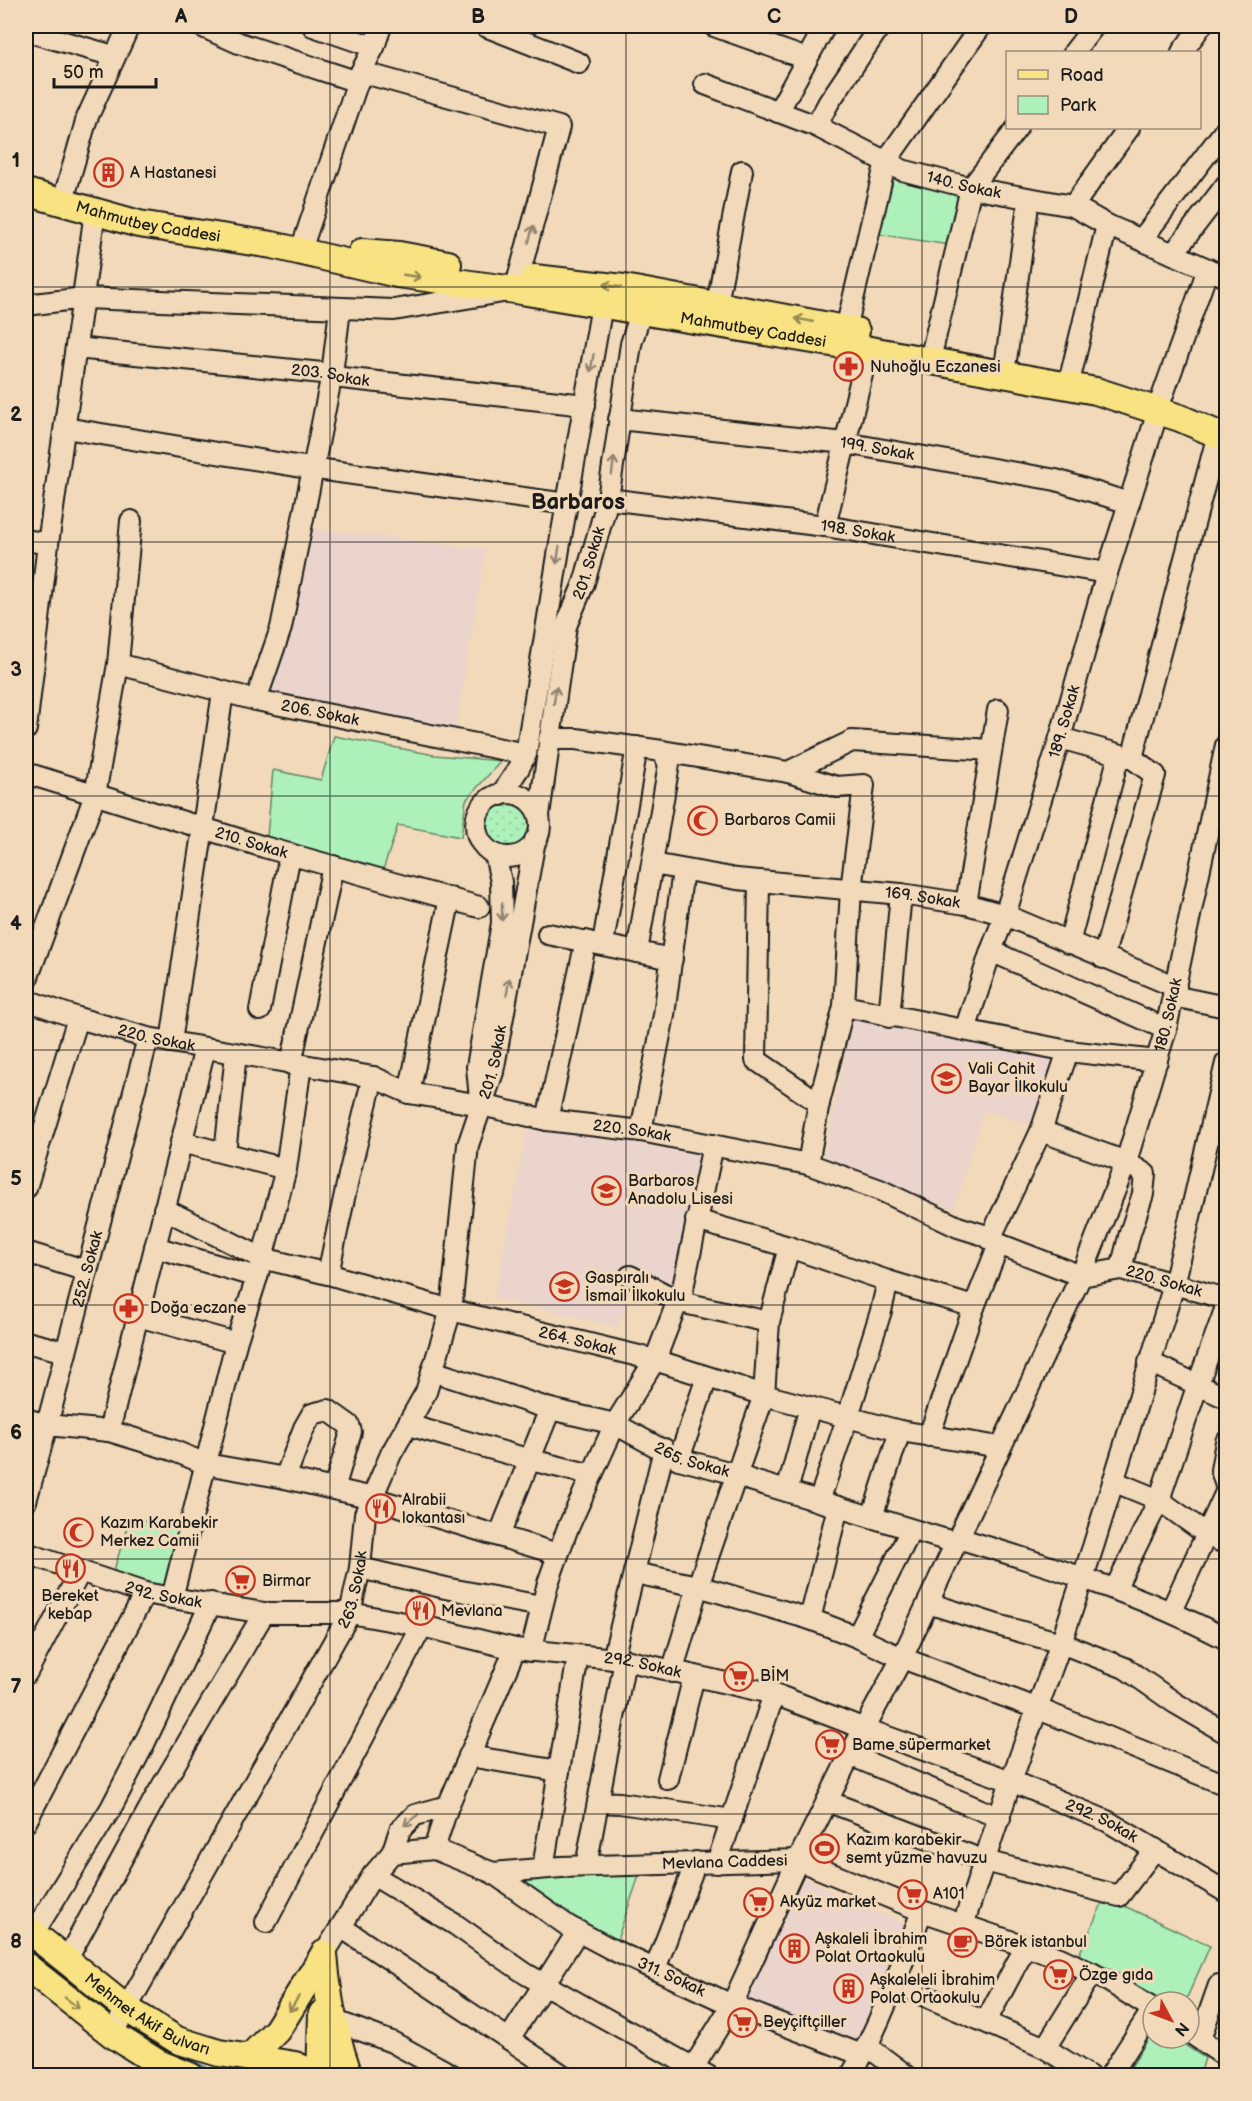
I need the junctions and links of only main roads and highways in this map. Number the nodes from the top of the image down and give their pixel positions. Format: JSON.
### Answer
{"nodes":[{"id":1,"x":26,"y":192,"type":"edge"},
{"id":2,"x":272,"y":245,"type":"junction"},
{"id":3,"x":517,"y":283,"type":"junction"},
{"id":4,"x":715,"y":314,"type":"junction"},
{"id":5,"x":845,"y":337,"type":"junction"},
{"id":6,"x":1159,"y":405,"type":"junction"},
{"id":7,"x":1224,"y":432,"type":"edge"},
{"id":8,"x":29,"y":1931,"type":"edge"},
{"id":9,"x":324,"y":1954,"type":"junction"},
{"id":10,"x":26,"y":1966,"type":"edge"},
{"id":11,"x":249,"y":2058,"type":"junction"},
{"id":12,"x":190,"y":2076,"type":"edge"},
{"id":13,"x":320,"y":2076,"type":"edge"},
{"id":14,"x":349,"y":2076,"type":"edge"}],
"edges":[{"from":1,"to":2,"type":"main road","name":"Mahmutbey Caddesi"},
{"from":2,"to":3,"type":"main road","name":"Mahmutbey Caddesi","one_way":true},
{"from":2,"to":3,"type":"main road","name":"Mahmutbey Caddesi"},
{"from":3,"to":4,"type":"main road","name":"Mahmutbey Caddesi"},
{"from":4,"to":3,"type":"main road","name":"Mahmutbey Caddesi","one_way":true},
{"from":4,"to":5,"type":"main road","name":"Mahmutbey Caddesi"},
{"from":5,"to":6,"type":"main road","name":"Mahmutbey Caddesi"},
{"from":5,"to":6,"type":"main road","name":"Mahmutbey Caddesi"},
{"from":6,"to":7,"type":"main road","name":"Mahmutbey Caddesi"},
{"from":8,"to":11,"type":"main road","name":"Mehmet Akif Bulvarı"},
{"from":9,"to":11,"type":"main road","one_way":true},
{"from":9,"to":13,"type":"main road"},
{"from":9,"to":14,"type":"main road"},
{"from":10,"to":12,"type":"main road","name":"Mehmet Akif Bulvarı","one_way":true},
{"from":11,"to":13,"type":"main road","name":"Mehmet Akif Bulvarı"}]}
